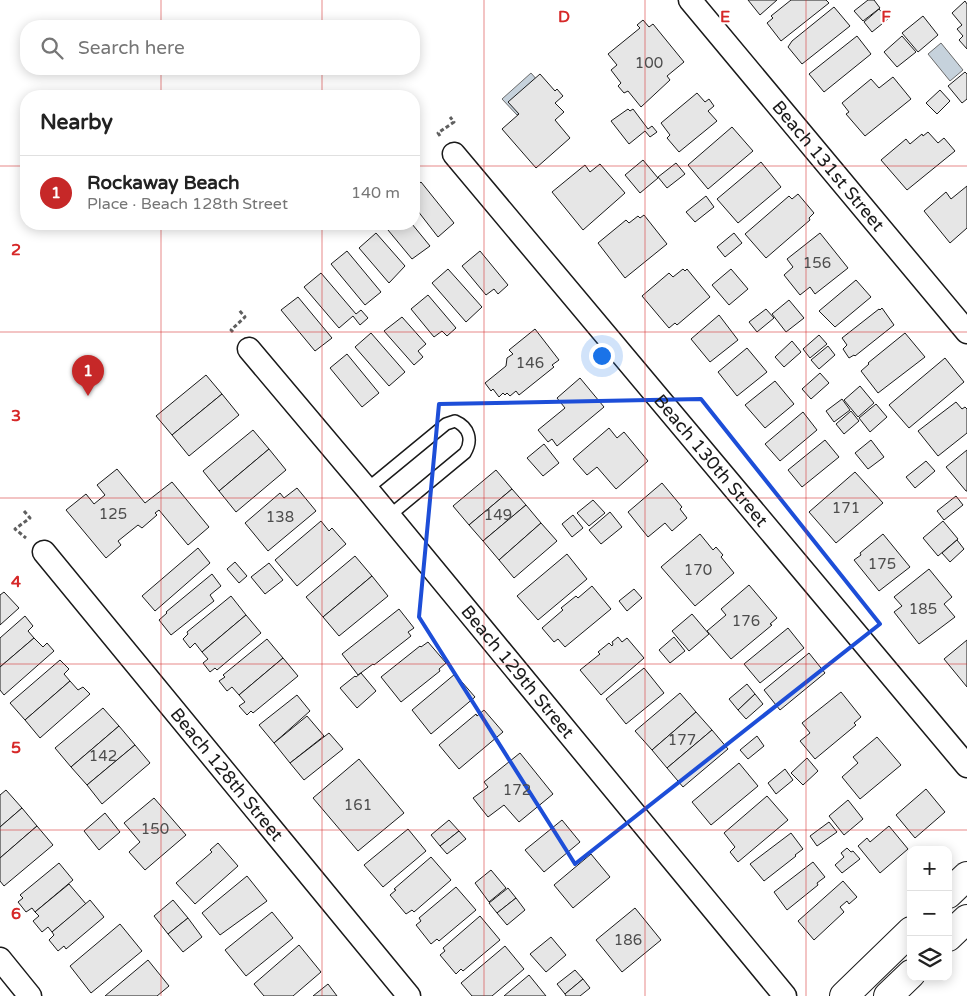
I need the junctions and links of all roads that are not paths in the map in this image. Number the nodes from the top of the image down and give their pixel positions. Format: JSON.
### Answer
{"nodes":[{"id":1,"x":690,"y":0,"type":"edge"},
{"id":2,"x":454,"y":154,"type":"dead end"},
{"id":3,"x":967,"y":332,"type":"edge"},
{"id":4,"x":249,"y":348,"type":"dead end"},
{"id":5,"x":368,"y":489,"type":"junction"},
{"id":6,"x":390,"y":516,"type":"junction"},
{"id":7,"x":44,"y":552,"type":"road end"},
{"id":8,"x":967,"y":766,"type":"edge"},
{"id":9,"x":967,"y":876,"type":"edge"},
{"id":10,"x":951,"y":891,"type":"edge"},
{"id":11,"x":967,"y":919,"type":"edge"},
{"id":12,"x":907,"y":935,"type":"edge"},
{"id":13,"x":949,"y":936,"type":"edge"},
{"id":14,"x":0,"y":959,"type":"edge"},
{"id":15,"x":907,"y":978,"type":"edge"},
{"id":16,"x":30,"y":996,"type":"edge"},
{"id":17,"x":409,"y":996,"type":"edge"},
{"id":18,"x":785,"y":996,"type":"edge"},
{"id":19,"x":844,"y":996,"type":"edge"},
{"id":20,"x":888,"y":996,"type":"edge"}],
"edges":[{"from":1,"to":3,"type":"street","name":"Beach 131st Street"},
{"from":2,"to":8,"type":"street","name":"Beach 130th Street"},
{"from":4,"to":5,"type":"street","name":"Beach 129th Street"},
{"from":5,"to":6,"type":"street","name":"Beach 129th Street"},
{"from":5,"to":6,"type":"lane"},
{"from":6,"to":18,"type":"street","name":"Beach 129th Street"},
{"from":7,"to":17,"type":"street","name":"Beach 128th Street"},
{"from":9,"to":10,"type":"street"},
{"from":11,"to":13,"type":"street"},
{"from":12,"to":19,"type":"street"},
{"from":14,"to":16,"type":"street"},
{"from":15,"to":20,"type":"street"}]}
